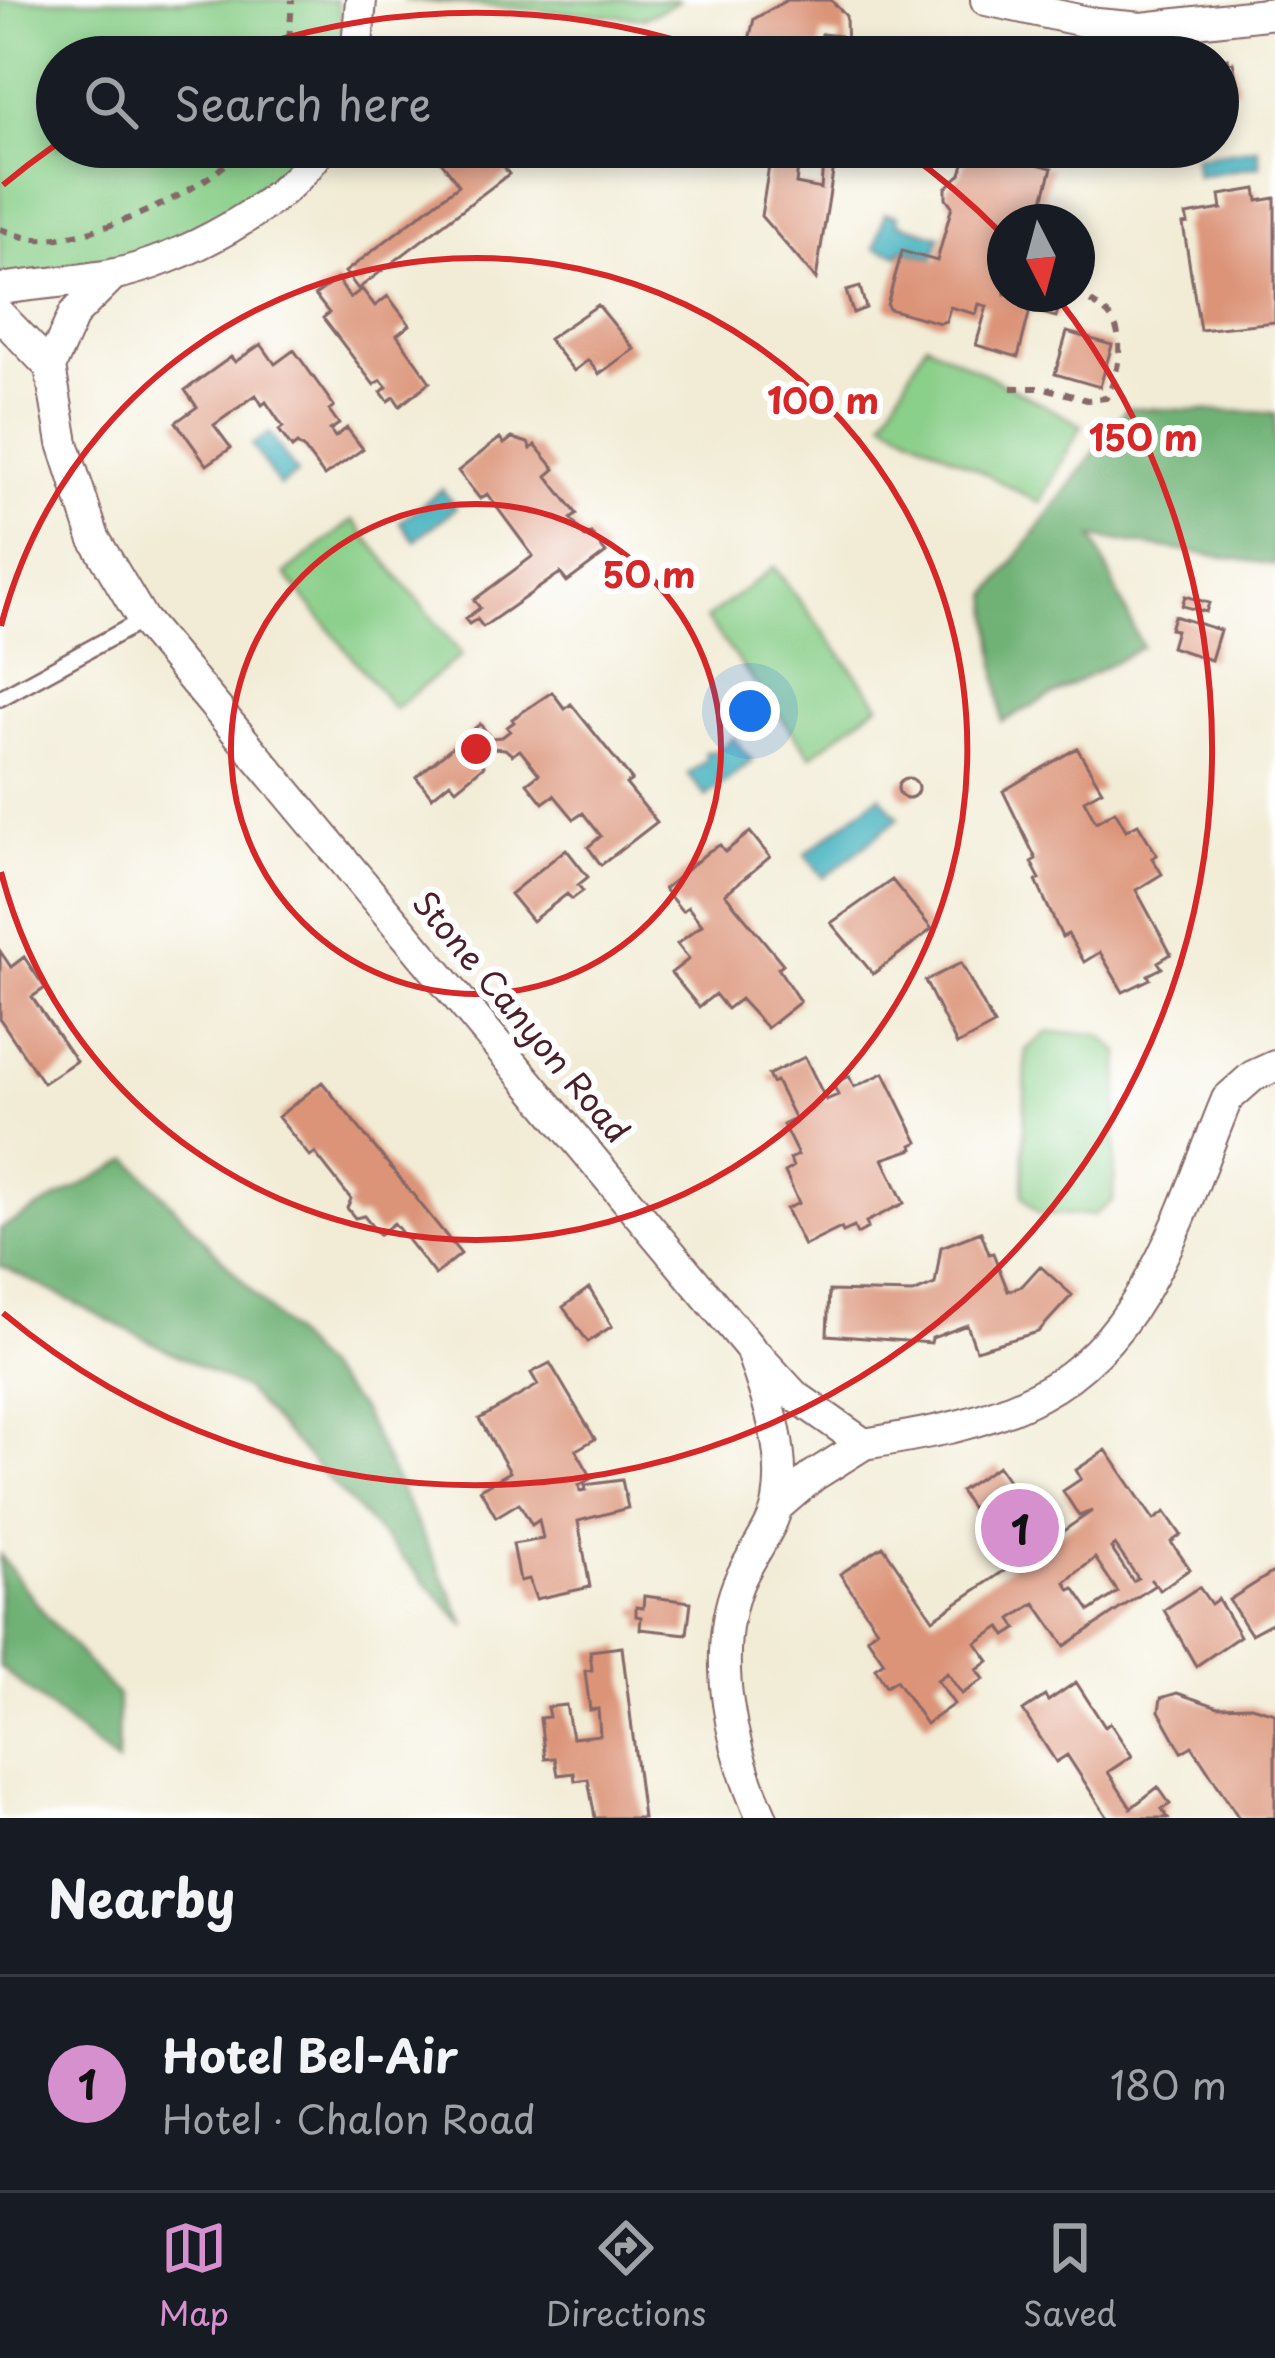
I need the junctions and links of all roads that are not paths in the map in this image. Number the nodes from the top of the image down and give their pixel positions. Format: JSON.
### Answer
{"nodes":[{"id":1,"x":362,"y":0,"type":"edge"},
{"id":2,"x":986,"y":0,"type":"edge"},
{"id":3,"x":1275,"y":13,"type":"edge"},
{"id":4,"x":358,"y":36,"type":"edge"},
{"id":5,"x":309,"y":168,"type":"edge"},
{"id":6,"x":114,"y":274,"type":"junction"},
{"id":7,"x":0,"y":290,"type":"edge"},
{"id":8,"x":0,"y":315,"type":"edge"},
{"id":9,"x":50,"y":367,"type":"junction"},
{"id":10,"x":143,"y":620,"type":"junction"},
{"id":11,"x":0,"y":698,"type":"edge"},
{"id":12,"x":1275,"y":1066,"type":"edge"},
{"id":13,"x":750,"y":1348,"type":"junction"},
{"id":14,"x":864,"y":1444,"type":"junction"},
{"id":15,"x":778,"y":1506,"type":"junction"},
{"id":16,"x":762,"y":1818,"type":"edge"}],
"edges":[{"from":1,"to":4,"type":"street"},
{"from":2,"to":3,"type":"street"},
{"from":5,"to":6,"type":"street"},
{"from":6,"to":7,"type":"street"},
{"from":6,"to":9,"type":"street"},
{"from":8,"to":9,"type":"street"},
{"from":9,"to":10,"type":"street","name":"Stone Canyon Road"},
{"from":10,"to":11,"type":"lane"},
{"from":10,"to":13,"type":"street","name":"Stone Canyon Road"},
{"from":12,"to":14,"type":"street"},
{"from":13,"to":14,"type":"street"},
{"from":13,"to":15,"type":"street","name":"Stone Canyon Road"},
{"from":14,"to":15,"type":"street"},
{"from":15,"to":16,"type":"street","name":"Stone Canyon Road"}]}
